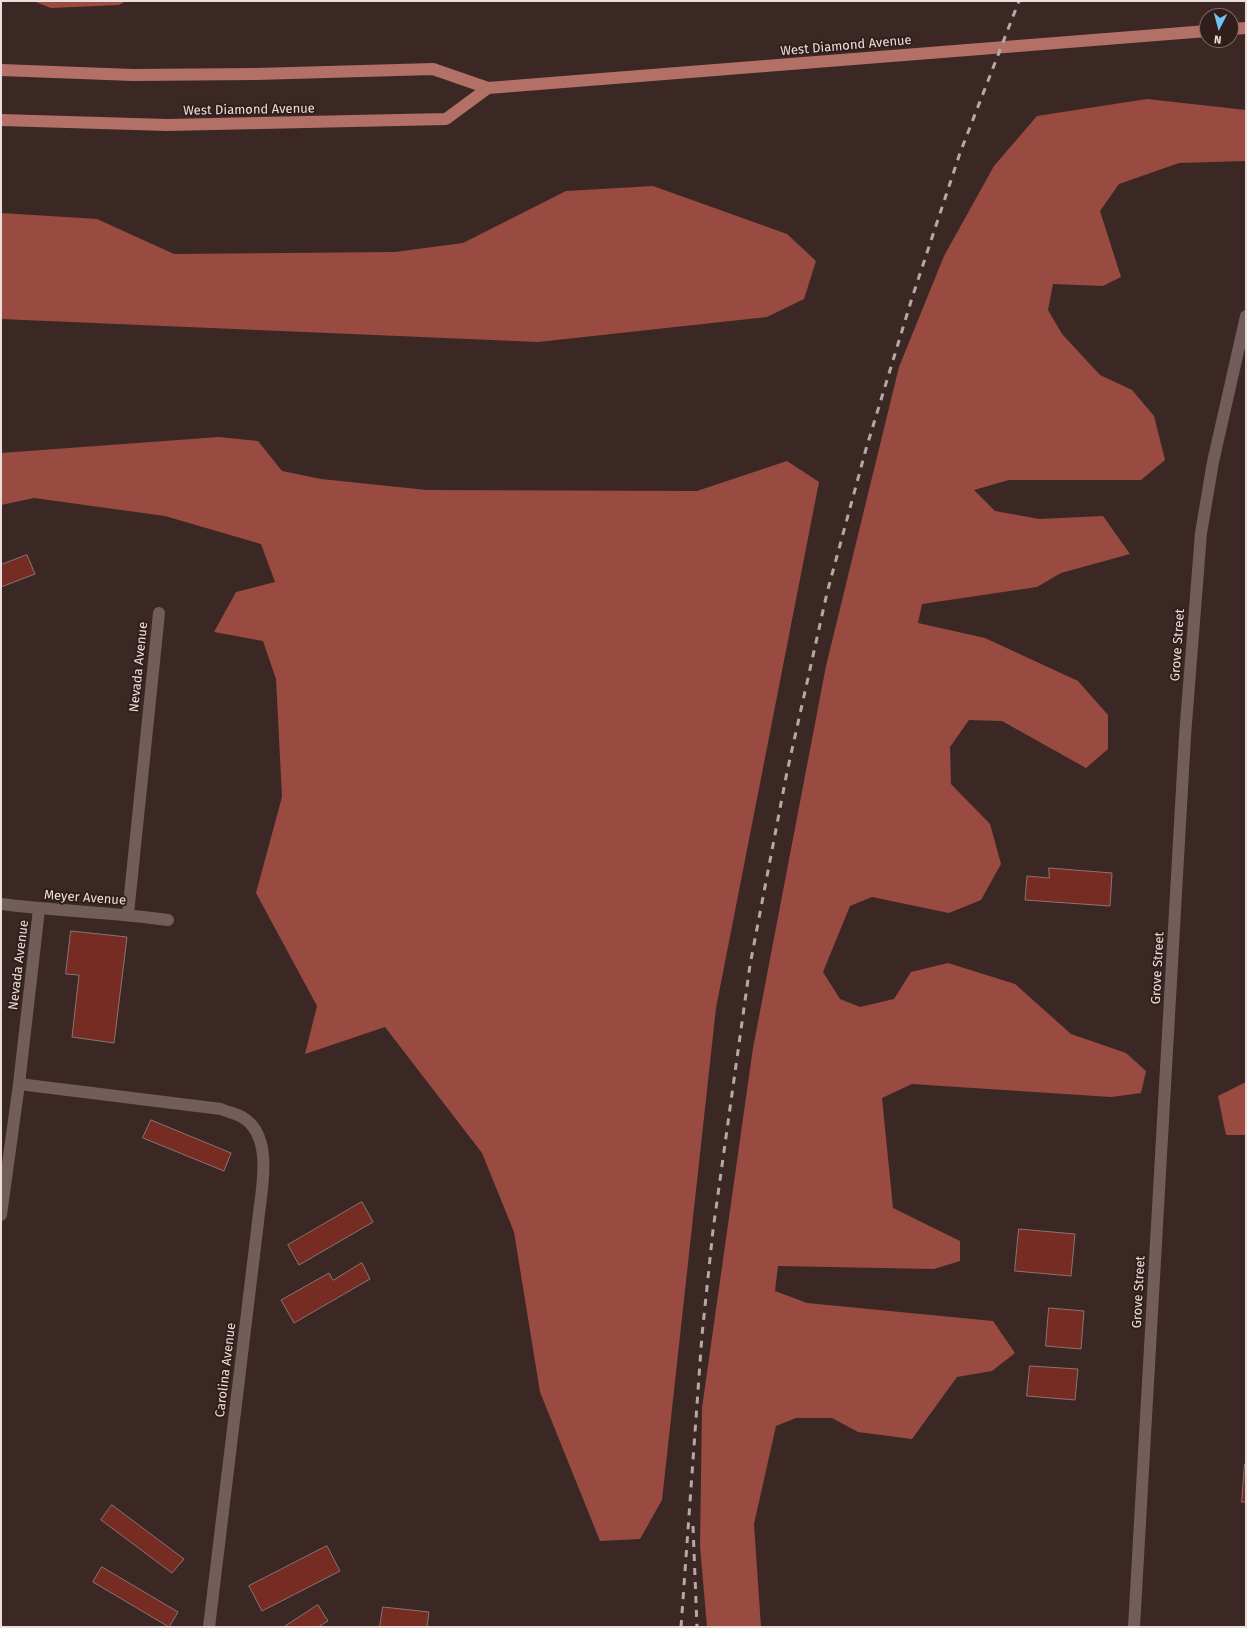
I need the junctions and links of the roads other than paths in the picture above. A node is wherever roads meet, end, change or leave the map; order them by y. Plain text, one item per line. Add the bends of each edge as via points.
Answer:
1 (1199, 32) edge
2 (1, 70) edge
3 (488, 88) junction
4 (1, 120) edge
5 (1246, 316) edge
6 (159, 613) dead end
7 (1, 904) edge
8 (39, 909) junction
9 (128, 914) junction
10 (168, 920) dead end
11 (19, 1084) junction
12 (1, 1215) edge
13 (209, 1627) edge
14 (1134, 1627) edge

1 - 3 main road, West Diamond Avenue
2 - 3 main road, West Diamond Avenue via 141,75 433,69
3 - 4 main road, West Diamond Avenue via 446,119 167,125
5 - 14 street, Grove Street via 1213,462 1201,533 1185,736
6 - 9 street, Nevada Avenue
7 - 8 street, Meyer Avenue
8 - 9 street, Meyer Avenue
8 - 11 street, Nevada Avenue
9 - 10 street, Meyer Avenue
11 - 12 street, Nevada Avenue
11 - 13 street, Carolina Avenue via 221,1109 242,1117 256,1132 261,1143 264,1155 258,1222

